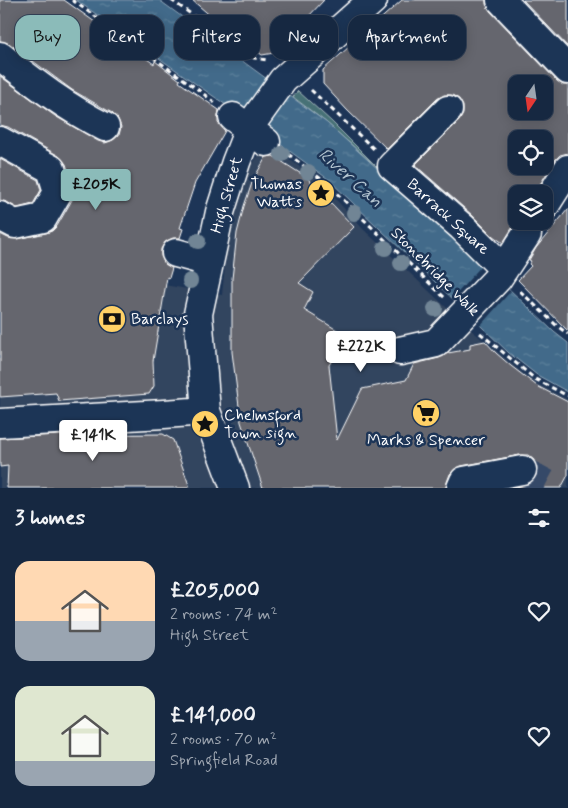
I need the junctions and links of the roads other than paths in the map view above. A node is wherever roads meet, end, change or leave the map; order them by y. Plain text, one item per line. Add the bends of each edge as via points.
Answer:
1 (373, 0) edge
2 (501, 0) edge
3 (0, 56) edge
4 (568, 70) edge
5 (448, 110) dead end
6 (105, 127) dead end
7 (0, 141) edge
8 (568, 169) edge
9 (553, 193) edge
10 (0, 216) edge
11 (526, 234) dead end
12 (176, 253) dead end
13 (210, 262) junction
14 (501, 273) junction
15 (400, 351) dead end
16 (206, 411) junction
17 (0, 423) edge
18 (522, 470) tunnel mouth
19 (235, 488) edge
20 (461, 488) edge

1 - 13 street, High Street via 286,75 249,128 220,212
2 - 4 street
3 - 6 street via 29,79
5 - 14 street, Barrack Square via 392,166 462,227
7 - 10 street via 51,169 58,192 43,218 15,224
8 - 9 street
11 - 14 street, Barrack Square
12 - 13 street
13 - 16 street, High Street via 198,314
14 - 15 street, Barrack Square via 436,343
16 - 17 street
16 - 19 street, High Street
18 - 20 street via 464,481

